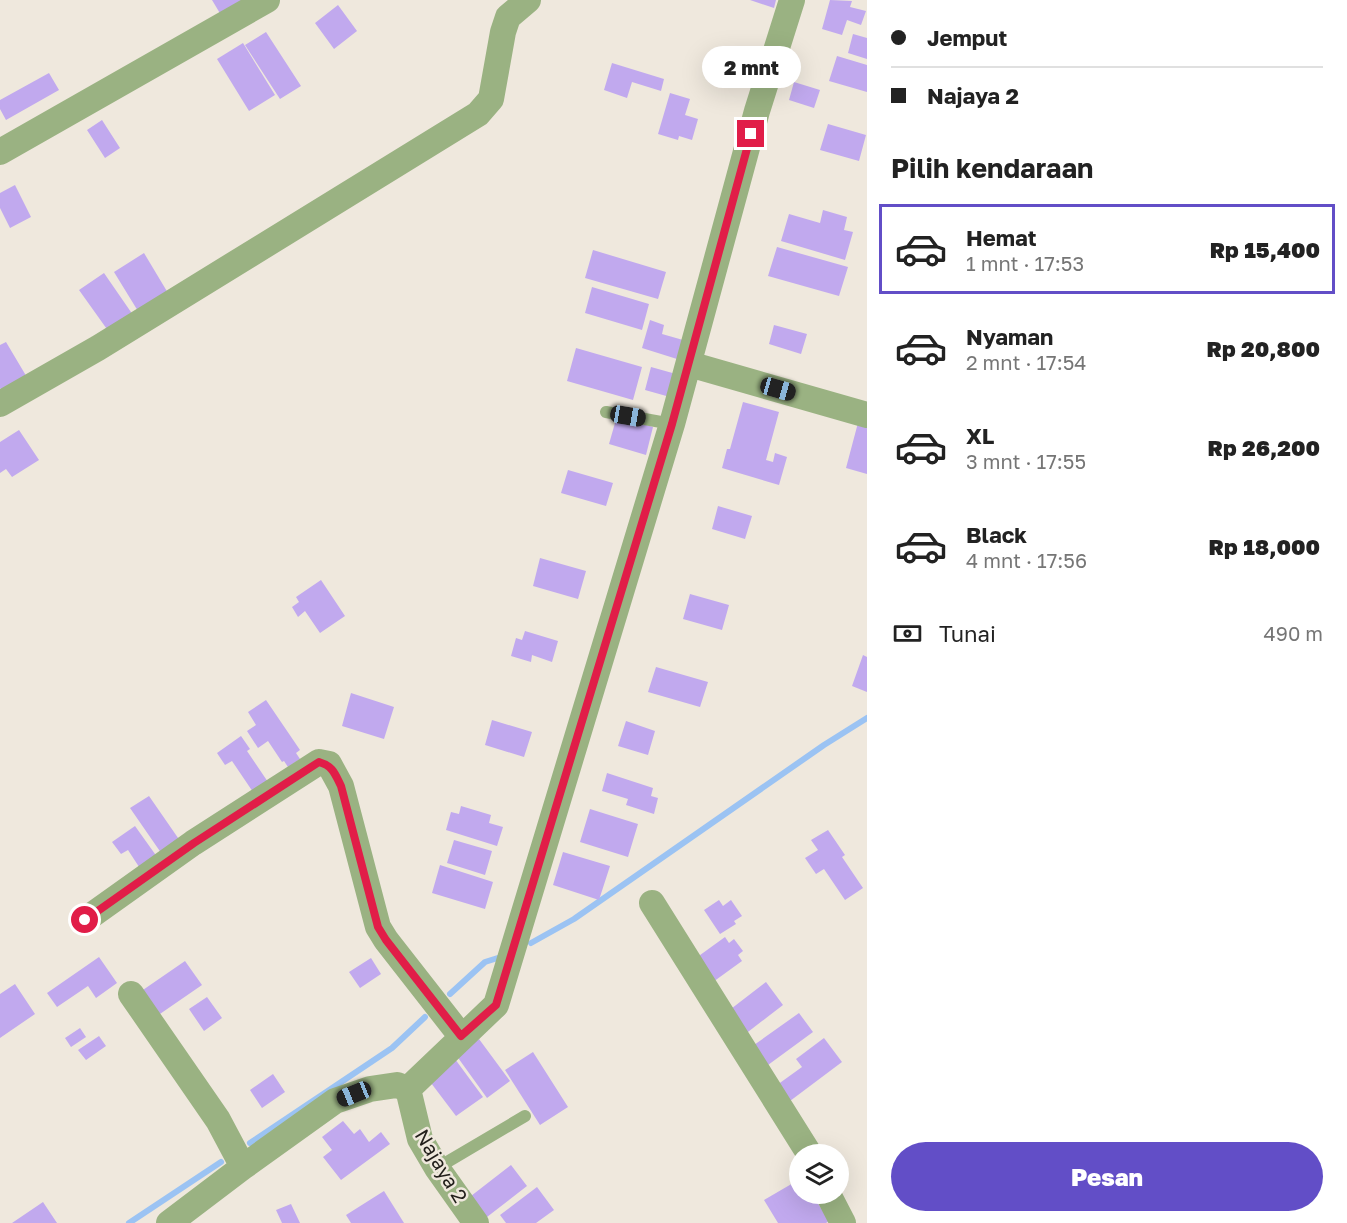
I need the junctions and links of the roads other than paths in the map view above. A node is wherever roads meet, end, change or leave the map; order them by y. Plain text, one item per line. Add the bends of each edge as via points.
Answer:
1 (267, 0) edge
2 (528, 0) edge
3 (792, 0) edge
4 (0, 152) edge
5 (689, 364) junction
6 (0, 404) edge
7 (606, 412) dead end
8 (867, 415) edge
9 (672, 424) junction
10 (652, 903) dead end
11 (85, 920) dead end
12 (131, 994) dead end
13 (461, 1036) junction
14 (408, 1089) junction
15 (525, 1116) dead end
16 (803, 1144) edge
17 (243, 1167) junction
18 (437, 1168) junction
19 (833, 1204) edge
20 (169, 1223) edge
21 (476, 1223) edge
22 (843, 1223) edge

1 - 4 street
2 - 6 street via 508,17 491,99 478,114
3 - 5 street via 757,111
5 - 8 street
5 - 9 street
7 - 9 lane
9 - 13 street via 496,1005
10 - 16 street
11 - 13 street via 319,762 328,764 341,786 378,927
12 - 17 street via 218,1120
13 - 14 street
14 - 17 street via 397,1085 370,1089 335,1101
14 - 18 street, Najaya 2 via 420,1139
15 - 18 lane
17 - 20 street
18 - 21 street, Najaya 2
19 - 22 street

